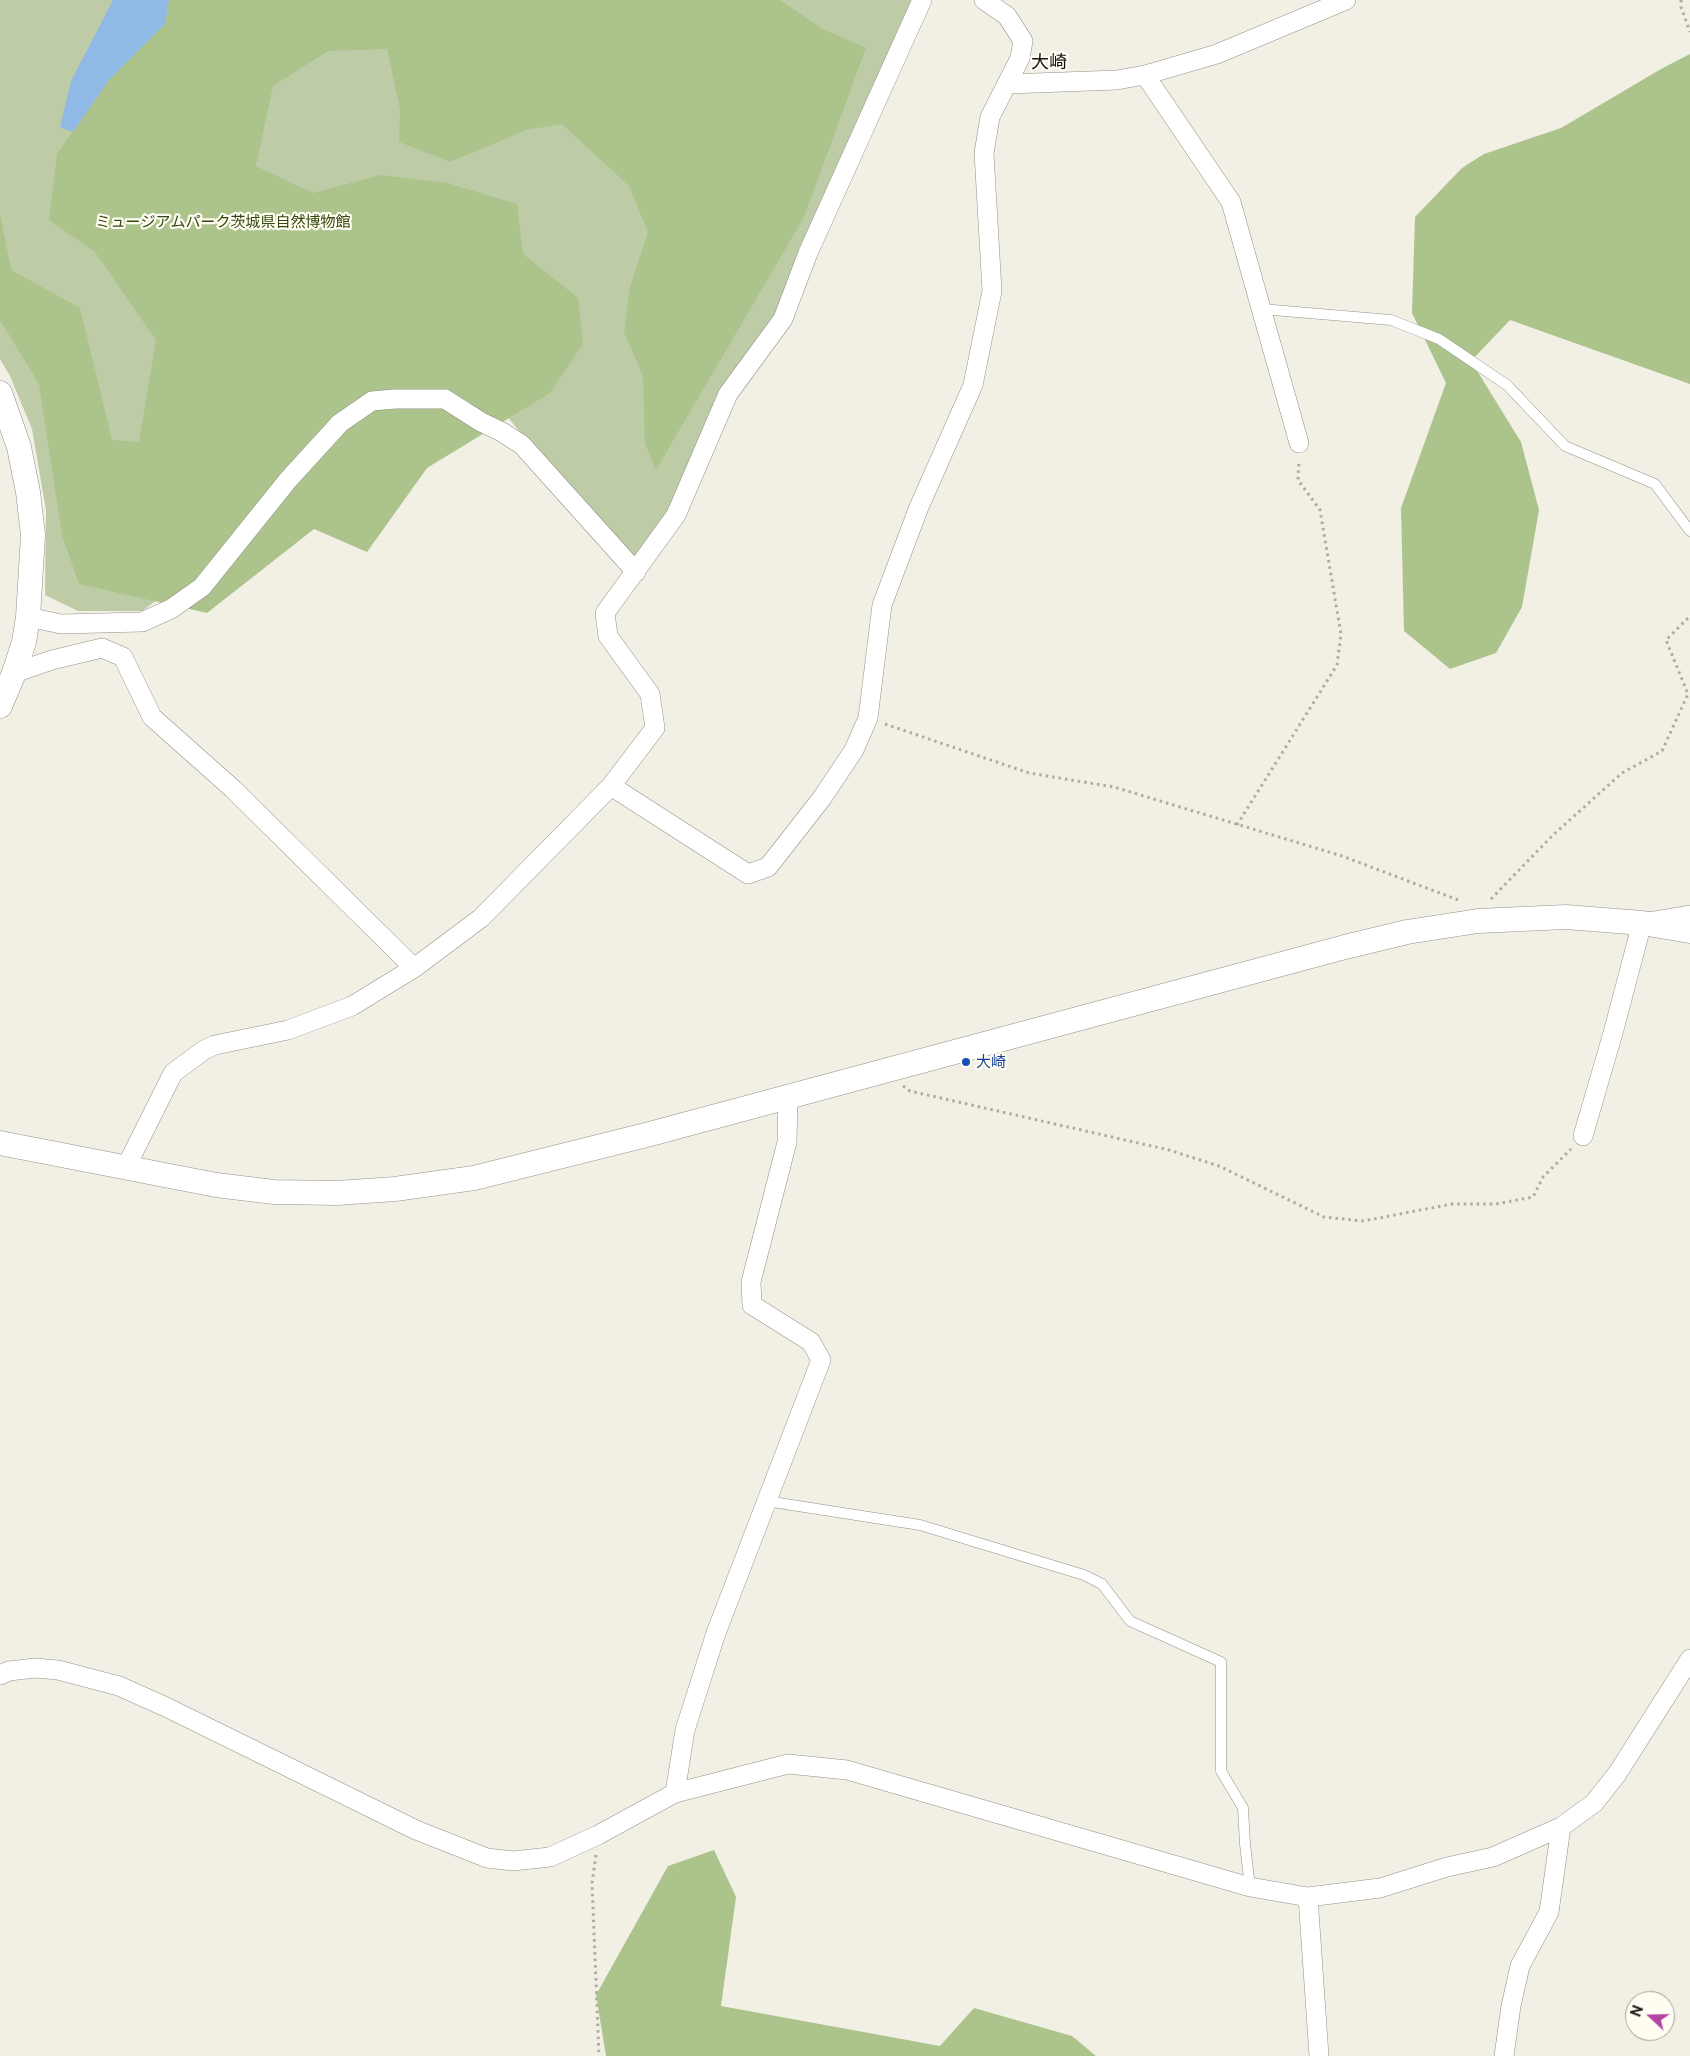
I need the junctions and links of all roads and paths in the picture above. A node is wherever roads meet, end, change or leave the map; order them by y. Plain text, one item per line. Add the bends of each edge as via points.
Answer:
1 (922, 0) edge
2 (984, 0) edge
3 (1346, 0) edge
4 (1681, 0) edge
5 (1690, 32) edge
6 (1145, 75) junction
7 (1008, 84) junction
8 (1261, 309) junction
9 (0, 393) edge
10 (1300, 443) joint
11 (1690, 531) edge
12 (636, 572) junction
13 (1690, 616) edge
14 (28, 617) junction
15 (14, 673) junction
16 (0, 706) edge
17 (868, 718) junction
18 (611, 786) junction
19 (1237, 825) junction
20 (1478, 914) junction
21 (1690, 915) edge
22 (1642, 923) junction
23 (1690, 931) edge
24 (414, 968) junction
25 (884, 1071) junction
26 (788, 1096) junction
27 (1583, 1136) joint
28 (0, 1143) edge
29 (125, 1168) junction
30 (766, 1501) junction
31 (1690, 1660) edge
32 (0, 1675) edge
33 (675, 1793) junction
34 (1562, 1826) junction
35 (598, 1835) junction
36 (1250, 1887) junction
37 (1308, 1897) junction
38 (600, 2056) edge
39 (1319, 2056) edge
40 (1504, 2056) edge

1 - 12 street via 808,253 783,319 728,394 676,515
2 - 7 street via 1007,16 1023,41 1020,58
3 - 6 street via 1216,54
4 - 5 path
6 - 7 street via 1117,80
6 - 8 street via 1230,202
7 - 17 street via 990,117 984,154 992,291 973,385 919,508 882,605
8 - 10 street
8 - 11 lane via 1391,320 1439,339 1507,385 1565,446 1655,484
9 - 14 street via 19,447 28,492 33,535
10 - 19 path via 1298,480 1320,510 1340,625 1337,664
12 - 14 street via 522,445 445,399 395,399 372,401 340,424 288,480 202,587 171,609 142,622 61,624
12 - 18 street via 605,614 608,636 650,694 656,728
13 - 20 path via 1666,640 1688,694 1662,752 1622,773 1553,835
14 - 15 street
15 - 16 street
15 - 24 street via 102,648 123,656 152,717 234,789
17 - 18 street via 854,750 822,798 768,867 748,874
17 - 19 path via 1030,773 1114,787
18 - 24 street via 481,918
19 - 20 path via 1342,856
20 - 22 street
20 - 25 street
21 - 22 street
22 - 23 street
22 - 27 street
24 - 29 street via 352,1006 288,1030 204,1050 173,1074
25 - 26 street
25 - 27 path via 910,1091 1169,1150 1219,1166 1324,1218 1362,1221 1452,1204 1496,1204 1533,1196 1543,1177
26 - 29 street via 474,1178 395,1189 336,1193 274,1192
26 - 30 street via 787,1142 751,1282 752,1305 811,1342 821,1360
28 - 29 street
30 - 33 street via 716,1633 685,1730
30 - 36 lane via 920,1525 1084,1575 1102,1584 1130,1621 1221,1662 1221,1771 1243,1808
31 - 34 street via 1617,1774 1594,1803
32 - 35 street via 36,1668 58,1670 119,1686 416,1830 487,1858 513,1861 550,1858
33 - 35 street
33 - 36 street via 788,1764 847,1770
34 - 37 street via 1493,1856 1380,1888
34 - 40 street via 1549,1912 1520,1966
35 - 38 path via 592,1883
36 - 37 street
37 - 39 street

